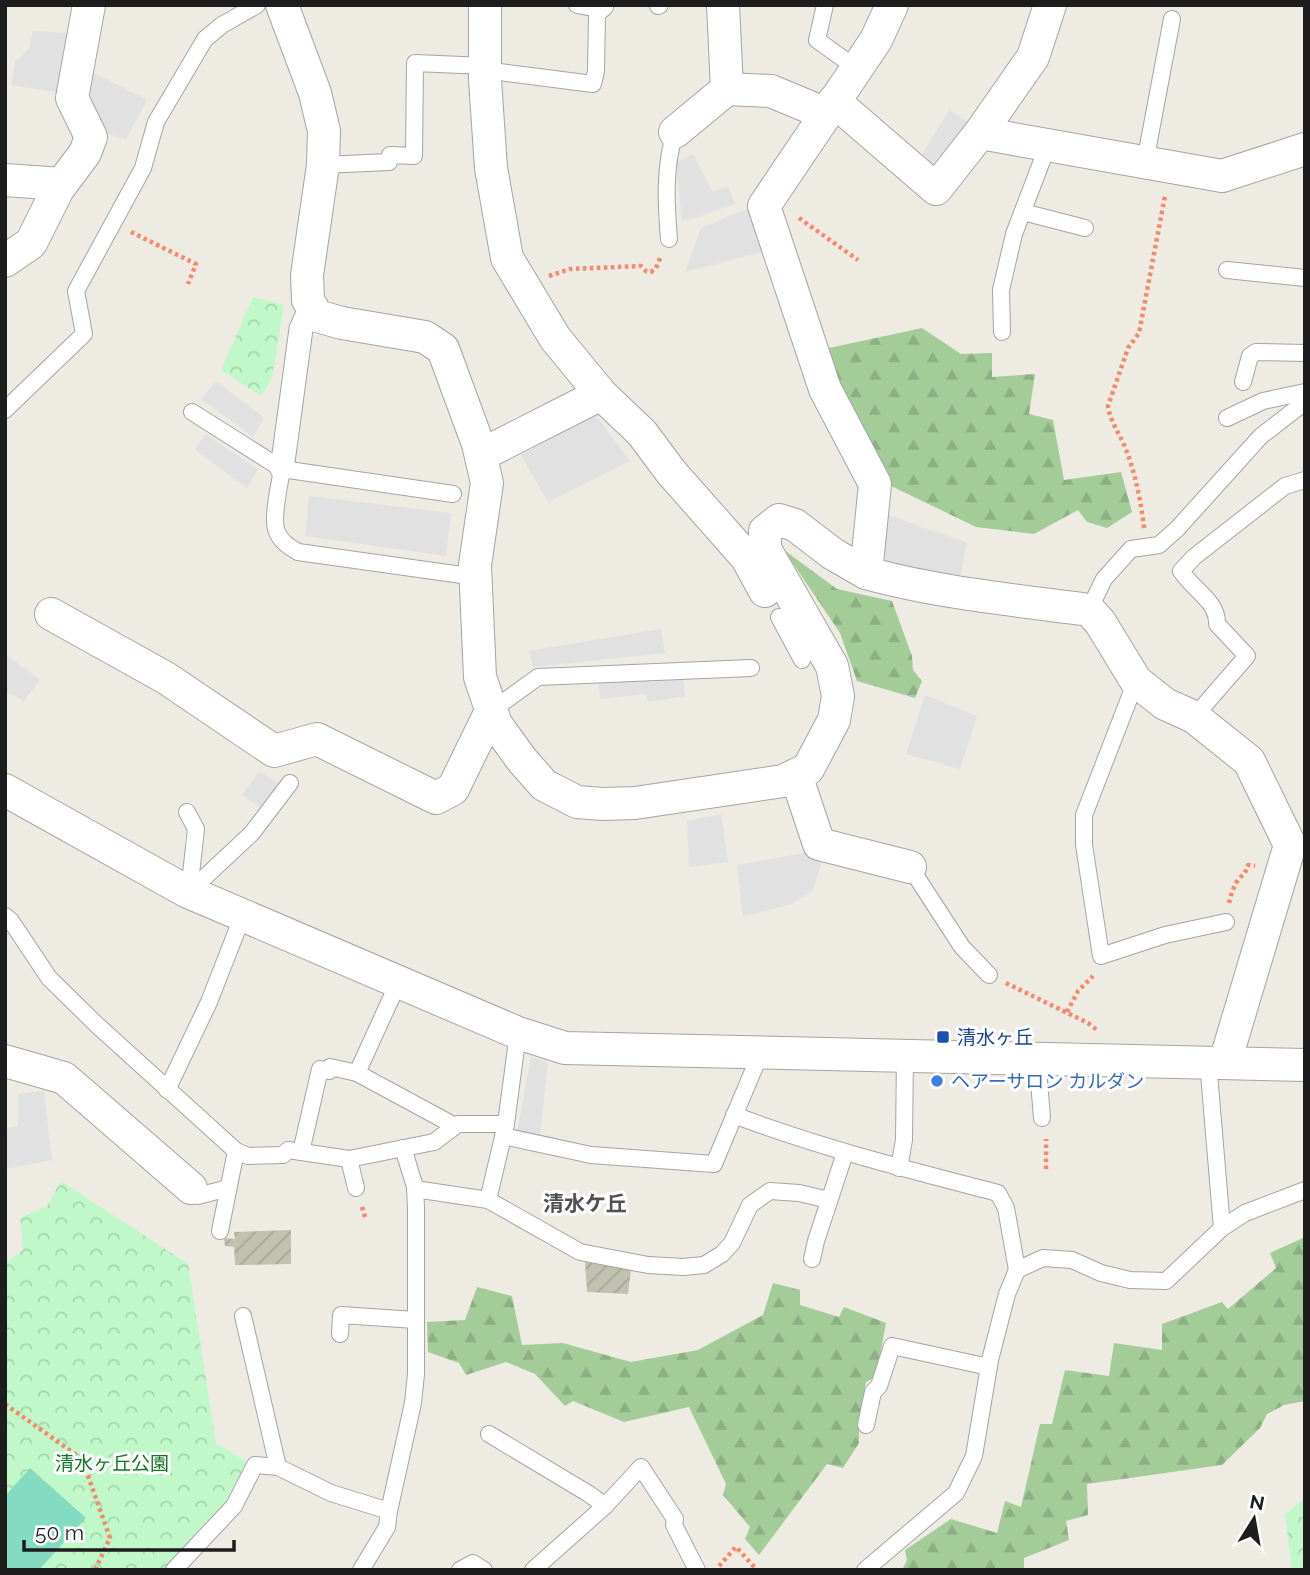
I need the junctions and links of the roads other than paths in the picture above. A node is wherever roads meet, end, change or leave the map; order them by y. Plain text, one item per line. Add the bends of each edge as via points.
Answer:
1 (89, 5) edge
2 (257, 5) edge
3 (282, 5) edge
4 (485, 5) edge
5 (723, 5) edge
6 (825, 5) edge
7 (892, 5) edge
8 (1050, 5) edge
9 (606, 7) edge
10 (1172, 19) dead end
11 (485, 68) junction
12 (856, 68) junction
13 (727, 89) junction
14 (830, 107) junction
15 (675, 132) joint
16 (980, 133) junction
17 (1048, 145) junction
18 (1305, 149) edge
19 (1158, 165) junction
20 (323, 166) junction
21 (5, 180) edge
22 (62, 184) junction
23 (1023, 212) junction
24 (1085, 228) dead end
25 (669, 239) road end
26 (5, 261) edge
27 (1227, 270) dead end
28 (1305, 278) edge
29 (311, 306) junction
30 (1002, 332) dead end
31 (1305, 354) edge
32 (1243, 382) dead end
33 (1305, 392) edge
34 (601, 394) junction
35 (1305, 402) edge
36 (5, 410) edge
37 (192, 412) dead end
38 (1227, 418) dead end
39 (481, 455) junction
40 (282, 469) junction
41 (1305, 480) edge
42 (453, 494) dead end
43 (866, 573) junction
44 (476, 578) junction
45 (1088, 610) junction
46 (51, 614) dead end
47 (779, 617) joint
48 (802, 660) dead end
49 (751, 668) dead end
50 (1136, 681) junction
51 (491, 711) junction
52 (1194, 717) junction
53 (796, 775) junction
54 (290, 783) dead end
55 (5, 790) edge
56 (187, 813) dead end
57 (910, 867) joint
58 (189, 892) junction
59 (243, 915) junction
60 (5, 916) edge
61 (1226, 922) dead end
62 (989, 975) road end
63 (399, 981) junction
64 (518, 1032) junction
65 (761, 1052) junction
66 (905, 1054) junction
67 (1037, 1057) junction
68 (5, 1061) edge
69 (1216, 1062) junction
70 (1305, 1065) edge
71 (356, 1073) junction
72 (167, 1090) junction
73 (734, 1115) junction
74 (1042, 1118) road end
75 (455, 1126) junction
76 (504, 1130) junction
77 (403, 1148) junction
78 (236, 1151) junction
79 (302, 1152) junction
80 (845, 1153) junction
81 (349, 1159) junction
82 (900, 1168) junction
83 (191, 1188) joint
84 (228, 1188) junction
85 (356, 1188) dead end
86 (415, 1189) junction
87 (1305, 1190) edge
88 (488, 1199) junction
89 (829, 1200) junction
90 (1222, 1228) junction
91 (220, 1231) dead end
92 (812, 1259) dead end
93 (1017, 1270) junction
94 (243, 1315) dead end
95 (415, 1320) junction
96 (340, 1334) dead end
97 (989, 1367) junction
98 (866, 1425) dead end
99 (489, 1434) dead end
100 (278, 1467) junction
101 (605, 1506) junction
102 (389, 1511) junction
103 (174, 1570) edge
104 (361, 1570) edge
105 (460, 1570) edge
106 (484, 1570) edge
107 (533, 1570) edge
108 (697, 1570) edge
109 (865, 1570) edge

1 - 22 street via 72,98 91,137
2 - 36 lane via 222,25 194,55 156,122 143,168 76,291 84,334
3 - 20 street via 315,93 324,131
4 - 11 street
5 - 13 street
6 - 12 lane via 817,40
7 - 12 street
8 - 16 street via 1033,57
9 - 11 lane via 597,14 593,84
10 - 19 lane
11 - 20 lane via 415,63 414,156 390,155 389,162
11 - 34 street via 491,167 507,258 555,338
12 - 14 street
13 - 14 street via 771,91
13 - 15 street
14 - 16 street via 936,189
14 - 43 street via 764,206 825,389 875,484
15 - 25 lane via 665,191
16 - 17 street
17 - 19 street
17 - 23 lane
18 - 19 street via 1222,176
20 - 29 street via 307,275
21 - 22 street
22 - 26 street via 31,243
23 - 24 lane
23 - 30 lane via 1001,290
27 - 28 lane
29 - 39 street via 317,316 425,337 443,349
29 - 40 street via 301,329
31 - 32 lane via 1255,352
33 - 38 lane via 1264,401
34 - 39 street
34 - 47 street via 642,433 747,558
35 - 45 lane via 1261,436 1159,545 1131,549 1104,579
37 - 40 lane
39 - 44 street via 487,483
40 - 42 lane
40 - 44 lane via 275,523 278,534 298,552
41 - 52 lane via 1285,486 1181,571 1214,607 1217,624 1247,656
43 - 45 street
43 - 53 street via 795,525 779,520 765,531 765,549 832,666 829,691 834,720 808,769
44 - 51 street via 480,677
45 - 50 street
46 - 51 street via 166,678 274,751 310,751 436,799 453,789
47 - 48 lane
49 - 51 lane via 537,677
50 - 52 street via 1165,704
50 - 61 lane via 1084,815 1084,845 1101,956 1165,934
51 - 53 street via 522,761 544,785 577,802 635,803 783,781
52 - 69 street via 1249,761 1290,845
53 - 57 street via 819,844
54 - 58 lane via 252,833
55 - 58 street
56 - 58 lane via 196,829
57 - 62 lane via 962,947
58 - 59 street
59 - 63 street
59 - 72 lane
60 - 72 lane via 49,978
63 - 64 street
63 - 71 lane
64 - 65 street via 565,1048
64 - 76 lane
65 - 66 street
65 - 73 lane
66 - 67 street
66 - 82 lane
67 - 69 street
67 - 74 lane
68 - 83 street via 64,1078
69 - 70 street
69 - 90 lane
71 - 75 lane
71 - 79 lane via 320,1069
72 - 78 lane
73 - 76 lane via 714,1164 591,1155
73 - 80 lane
75 - 76 lane
75 - 77 lane via 434,1142
76 - 88 lane
77 - 81 lane
77 - 86 lane
78 - 79 lane via 248,1156
78 - 84 lane
79 - 81 lane
80 - 82 lane
80 - 89 lane
81 - 85 lane
82 - 93 lane via 998,1192 1006,1208
83 - 84 lane via 198,1196
84 - 91 lane
86 - 88 lane
86 - 95 lane
87 - 90 lane via 1245,1213
88 - 89 lane via 580,1252 683,1267 704,1265 722,1254 750,1205 770,1191
89 - 92 lane
90 - 93 lane via 1166,1281 1130,1280 1072,1260 1043,1258
93 - 97 lane
94 - 100 lane
95 - 96 lane via 341,1315
95 - 102 lane via 413,1403
97 - 98 lane via 892,1346 880,1387 873,1392
97 - 109 lane via 974,1456 956,1493
99 - 101 lane
100 - 102 lane via 331,1493
100 - 103 lane via 255,1465 234,1506
101 - 107 lane
101 - 108 lane via 641,1467 675,1519
102 - 104 lane via 387,1527
105 - 106 lane via 473,1563

